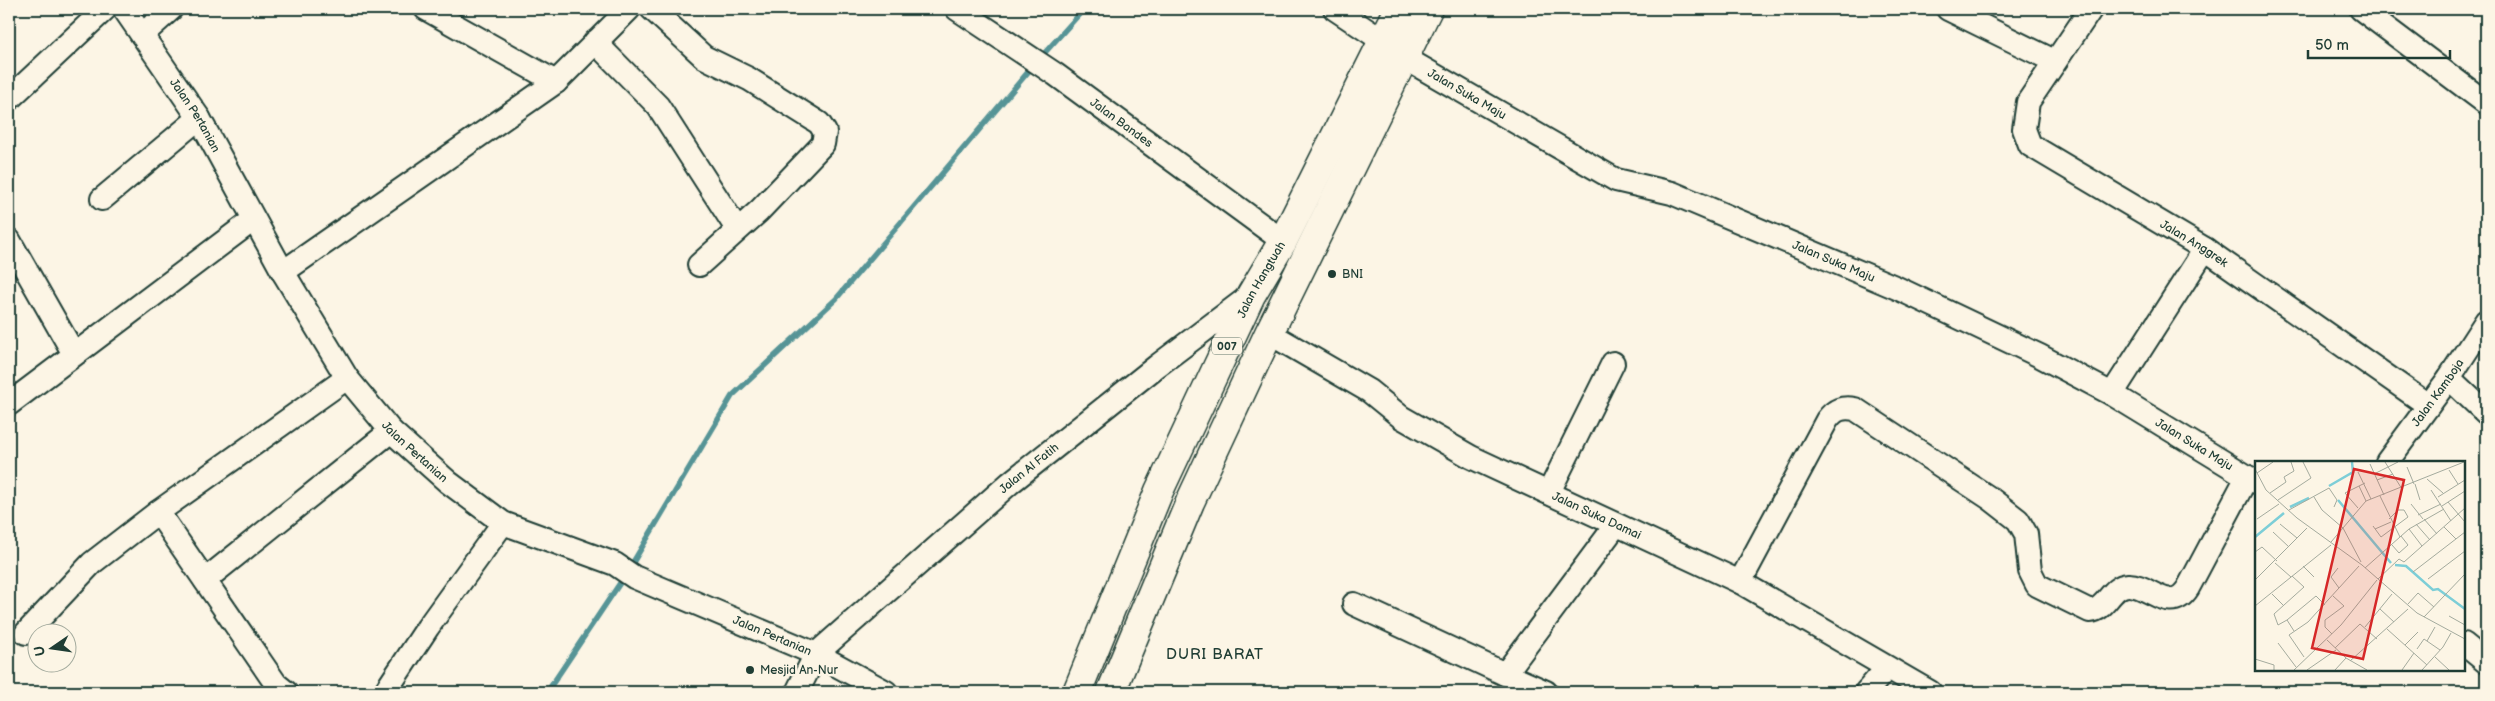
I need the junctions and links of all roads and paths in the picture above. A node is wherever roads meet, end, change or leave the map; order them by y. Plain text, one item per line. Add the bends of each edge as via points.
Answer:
1 (105, 9) edge
2 (124, 9) edge
3 (171, 9) edge
4 (426, 9) edge
5 (629, 9) edge
6 (652, 9) edge
7 (956, 9) edge
8 (1335, 9) edge
9 (1399, 9) edge
10 (1428, 9) edge
11 (1948, 9) edge
12 (2091, 9) edge
13 (2361, 9) edge
14 (142, 34) junction
15 (596, 42) junction
16 (1393, 49) junction
17 (2054, 61) junction
18 (556, 82) junction
19 (9, 99) edge
20 (2486, 103) edge
21 (199, 118) junction
22 (1340, 128) junction
23 (1365, 141) junction
24 (102, 199) dead end
25 (254, 220) junction
26 (737, 229) junction
27 (9, 240) edge
28 (1283, 241) junction
29 (2205, 249) junction
30 (699, 265) dead end
31 (283, 272) junction
32 (1251, 295) junction
33 (2486, 321) edge
34 (1269, 334) junction
35 (74, 354) junction
36 (1613, 363) dead end
37 (347, 378) junction
38 (2449, 378) junction
39 (2112, 394) junction
40 (9, 404) edge
41 (2428, 404) junction
42 (2486, 413) edge
43 (391, 431) junction
44 (2387, 461) edge
45 (2252, 480) edge
46 (1549, 492) junction
47 (158, 512) junction
48 (503, 523) junction
49 (1616, 525) junction
50 (205, 580) junction
51 (1740, 582) junction
52 (1354, 604) dead end
53 (26, 633) dead end
54 (2465, 645) edge
55 (816, 654) junction
56 (2486, 662) edge
57 (1887, 668) junction
58 (1505, 674) junction
59 (286, 692) edge
60 (385, 692) edge
61 (796, 692) edge
62 (886, 692) edge
63 (1077, 692) edge
64 (1111, 692) edge
65 (1546, 692) edge
66 (1866, 692) edge
67 (1930, 692) edge

1 - 19 street
2 - 14 street, Jalan Pertanian
3 - 14 street
4 - 18 street
5 - 15 street
6 - 26 street via 704,58 769,90 823,127 823,144 759,211
7 - 28 street, Jalan Bandes via 1055,74
8 - 16 street, Jalan Suka Maju
9 - 16 highway, Jalan Hangtuah / 007
10 - 16 highway, Jalan Hangtuah / 007
11 - 17 street
12 - 17 street, Jalan Anggrek
13 - 20 street
14 - 21 street, Jalan Pertanian
15 - 18 street
15 - 26 street via 658,106
16 - 22 highway, Jalan Hangtuah / 007
16 - 23 highway, Jalan Hangtuah / 007
16 - 39 street, Jalan Suka Maju via 1616,180 1672,194 1897,288
17 - 29 street, Jalan Anggrek via 2028,102 2024,129 2030,145
18 - 31 street
21 - 24 street
21 - 25 street, Jalan Pertanian
22 - 23 highway
22 - 28 highway, Jalan Hangtuah / 007
23 - 34 highway, Jalan Hangtuah / 007
25 - 31 street, Jalan Pertanian
25 - 35 street
26 - 30 street
27 - 35 street
28 - 32 highway, Jalan Hangtuah / 007
29 - 39 street
29 - 41 street, Jalan Anggrek
31 - 37 street, Jalan Pertanian
32 - 55 street, Jalan Al Fatih via 1010,483
32 - 63 highway, Jalan Hangtuah / 007 via 1159,491
33 - 38 street, Jalan Kamboja
34 - 46 street, Jalan Suka Damai via 1369,391 1401,417 1471,458
34 - 64 highway, Jalan Hangtuah / 007 via 1190,502
35 - 40 street
36 - 46 street
37 - 43 street, Jalan Pertanian
37 - 47 street
38 - 41 street, Jalan Kamboja
38 - 42 street
39 - 45 street, Jalan Suka Maju
41 - 44 street, Jalan Kamboja
43 - 48 street, Jalan Pertanian via 448,482
43 - 50 street
45 - 51 street via 2181,596 2168,599 2133,586 2124,586 2102,606 2090,611 2037,585 2030,570 2026,534 2018,520 1855,408 1840,409 1833,412 1828,420
46 - 49 street, Jalan Suka Damai
47 - 50 street
47 - 53 street via 92,564
48 - 55 street, Jalan Pertanian via 623,569
48 - 60 street
49 - 51 street, Jalan Suka Damai
49 - 58 street
50 - 59 street via 276,684
51 - 57 street, Jalan Suka Damai
52 - 58 street
54 - 56 street
55 - 61 street
55 - 62 street, Jalan Pertanian
57 - 66 street
57 - 67 street, Jalan Suka Damai
58 - 65 street

